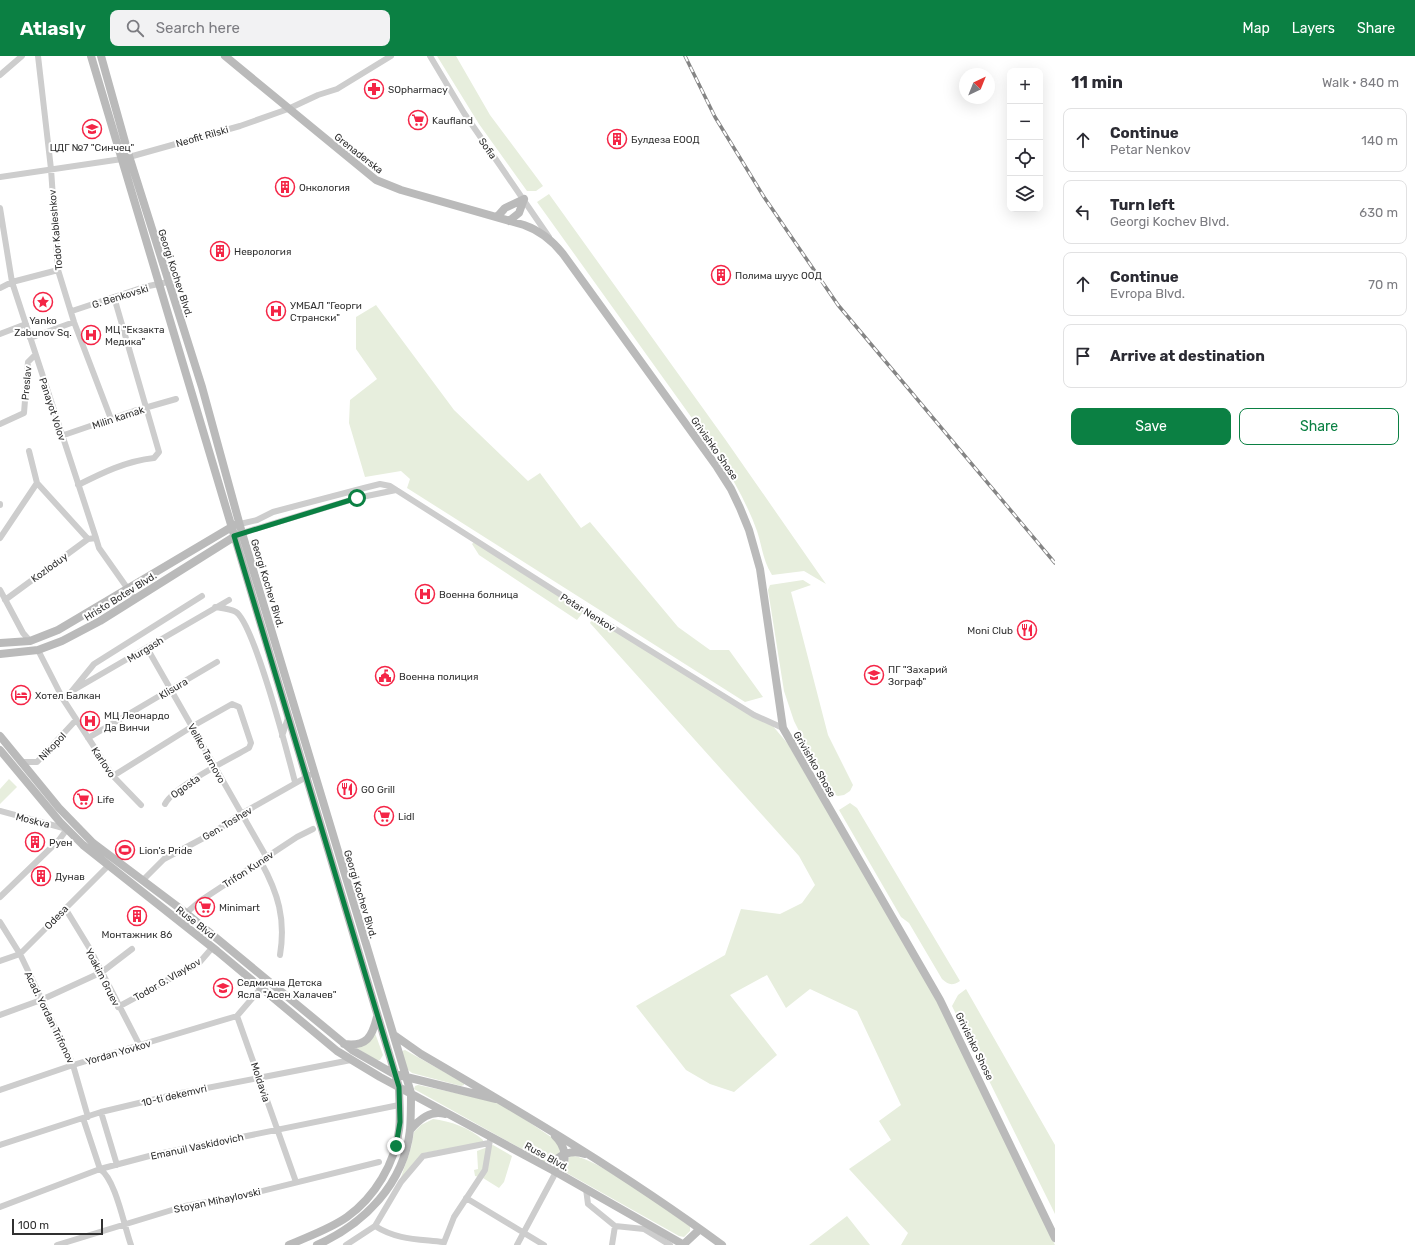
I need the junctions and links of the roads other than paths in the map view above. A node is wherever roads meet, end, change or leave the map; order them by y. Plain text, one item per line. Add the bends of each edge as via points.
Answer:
1 (22, 56) edge
2 (38, 56) edge
3 (91, 56) edge
4 (101, 56) edge
5 (225, 56) edge
6 (391, 56) edge
7 (430, 56) edge
8 (0, 75) edge
9 (288, 110) junction
10 (125, 157) junction
11 (51, 168) junction
12 (0, 177) edge
13 (524, 199) junction
14 (0, 208) edge
15 (497, 217) junction
16 (509, 221) junction
17 (549, 238) junction
18 (58, 270) junction
19 (12, 282) junction
20 (164, 283) junction
21 (0, 288) edge
22 (114, 297) junction
23 (72, 311) junction
24 (74, 322) junction
25 (26, 324) junction
26 (0, 334) edge
27 (30, 338) junction
28 (35, 355) junction
29 (176, 399) dead end
30 (147, 407) junction
31 (111, 419) junction
32 (1, 423) edge
33 (61, 436) junction
34 (29, 451) dead end
35 (37, 483) junction
36 (78, 485) junction
37 (396, 490) junction
38 (240, 524) junction
39 (231, 527) junction
40 (242, 533) junction
41 (234, 536) junction
42 (0, 538) edge
43 (96, 538) junction
44 (88, 539) junction
45 (128, 589) junction
46 (0, 590) edge
47 (202, 596) dead end
48 (135, 599) junction
49 (5, 600) junction
50 (229, 600) dead end
51 (215, 607) junction
52 (30, 641) junction
53 (0, 643) edge
54 (147, 648) junction
55 (38, 650) junction
56 (0, 654) edge
57 (217, 662) dead end
58 (171, 689) junction
59 (72, 691) junction
60 (63, 699) junction
61 (288, 718) junction
62 (76, 720) junction
63 (192, 726) junction
64 (783, 728) junction
65 (0, 736) edge
66 (282, 736) junction
67 (88, 738) junction
68 (0, 750) edge
69 (22, 762) junction
70 (214, 766) junction
71 (315, 773) junction
72 (113, 776) junction
73 (305, 776) junction
74 (296, 782) junction
75 (165, 804) dead end
76 (141, 805) dead end
77 (56, 810) junction
78 (1, 813) edge
79 (241, 814) junction
80 (43, 822) junction
81 (67, 829) junction
82 (313, 829) dead end
83 (267, 858) junction
84 (261, 862) junction
85 (108, 866) junction
86 (143, 880) junction
87 (0, 898) edge
88 (65, 908) junction
89 (186, 914) junction
90 (0, 922) edge
91 (212, 948) junction
92 (132, 949) dead end
93 (20, 954) junction
94 (280, 955) dead end
95 (0, 961) edge
96 (102, 972) junction
97 (260, 988) junction
98 (41, 1000) junction
99 (118, 1007) junction
100 (0, 1015) edge
101 (237, 1016) junction
102 (377, 1016) junction
103 (393, 1034) junction
104 (344, 1044) junction
105 (140, 1046) junction
106 (351, 1060) junction
107 (73, 1065) junction
108 (394, 1074) junction
109 (260, 1077) junction
110 (407, 1077) junction
111 (399, 1087) junction
112 (0, 1090) edge
113 (411, 1093) junction
114 (496, 1099) junction
115 (400, 1105) junction
116 (102, 1112) junction
117 (452, 1115) junction
118 (85, 1118) junction
119 (544, 1126) junction
120 (276, 1129) junction
121 (410, 1130) junction
122 (490, 1140) junction
123 (0, 1145) edge
124 (564, 1154) junction
125 (599, 1160) junction
126 (379, 1162) dead end
127 (117, 1166) junction
128 (100, 1169) junction
129 (556, 1172) junction
130 (296, 1182) junction
131 (586, 1189) junction
132 (466, 1198) junction
133 (0, 1207) edge
134 (124, 1223) junction
135 (375, 1226) junction
136 (615, 1226) junction
137 (700, 1229) junction
138 (524, 1233) junction
139 (1055, 1238) edge
140 (443, 1244) edge
141 (57, 1245) edge
142 (130, 1245) edge
143 (290, 1245) edge
144 (317, 1245) edge
145 (346, 1245) edge
146 (517, 1245) edge
147 (544, 1245) edge
148 (612, 1245) edge
149 (670, 1245) edge
150 (684, 1245) edge
151 (722, 1245) edge

1 - 8 street
2 - 11 street, Todor Kableshkov
3 - 10 main road, Georgi Kochev Blvd.
4 - 10 main road, Georgi Kochev Blvd.
5 - 9 main road, Grenaderska
6 - 9 street, Neofit Rilski via 337,89
7 - 13 street, Sofia via 464,113
9 - 10 street, Neofit Rilski via 240,126
9 - 15 main road, Grenaderska via 376,180 401,190
10 - 11 street, Neofit Rilski
10 - 20 main road, Georgi Kochev Blvd.
11 - 12 street, Neofit Rilski
11 - 18 street, Todor Kableshkov
13 - 15 main road via 505,208
13 - 16 main road via 519,213
13 - 17 street, Sofia
14 - 19 street, Panayot Volov
15 - 16 main road, Grenaderska
16 - 17 main road, Grenaderska via 532,228
17 - 64 main road, Grivishko Shose via 731,489 749,530 760,569
18 - 19 street
18 - 23 street, Todor Kableshkov
19 - 21 street
19 - 25 street, Panayot Volov
20 - 22 street, G. Benkovski
20 - 38 main road, Georgi Kochev Blvd. via 202,387
20 - 39 main road, Georgi Kochev Blvd.
22 - 23 street, G. Benkovski
22 - 30 street
23 - 24 street, Todor Kableshkov
24 - 27 street
24 - 31 street, Todor Kableshkov
25 - 26 street
25 - 27 street, Panayot Volov
27 - 28 street, Panayot Volov
28 - 32 street, Preslav via 28,362 26,369 24,413
28 - 33 street, Panayot Volov
29 - 30 street, Milin kamak
30 - 31 street, Milin kamak
30 - 36 street via 159,452 154,458 141,459 106,471
31 - 33 street, Milin kamak
33 - 36 street, Panayot Volov
34 - 35 street
35 - 42 street
35 - 44 street
36 - 43 street, Panayot Volov
37 - 38 street, Petar Nenkov via 380,484 273,512 257,520
37 - 40 street via 357,498
37 - 64 street, Petar Nenkov via 754,715
38 - 39 main road, Hristo Botev Blvd.
38 - 40 main road, Georgi Kochev Blvd.
39 - 41 main road, Georgi Kochev Blvd.
39 - 45 main road, Hristo Botev Blvd.
40 - 41 main road, Hristo Botev Blvd.
40 - 71 main road, Georgi Kochev Blvd.
41 - 48 main road, Hristo Botev Blvd.
41 - 61 main road, Georgi Kochev Blvd.
43 - 44 street, Kozloduy
43 - 45 street, Panayot Volov via 99,548
44 - 49 street, Kozloduy
45 - 48 street, Panayot Volov
45 - 52 main road, Hristo Botev Blvd. via 58,630
46 - 49 street
47 - 59 street via 94,664
48 - 55 main road, Hristo Botev Blvd. via 62,641
49 - 52 street
50 - 51 street, Murgash
51 - 54 street, Murgash
51 - 66 street via 236,612 244,621
52 - 53 main road, Hristo Botev Blvd.
54 - 58 street, Veliko Tarnovo
54 - 59 street, Murgash
55 - 56 main road, Hristo Botev Blvd.
55 - 60 street, Karlovo
57 - 58 street, Klisura
58 - 63 street, Veliko Tarnovo
58 - 67 street, Klisura
59 - 60 street, Murgash
60 - 62 street, Karlovo
61 - 66 street
61 - 73 main road, Georgi Kochev Blvd.
62 - 67 street, Karlovo
62 - 69 street, Nikopol via 37,762
63 - 70 street, Veliko Tarnovo
63 - 70 street, Ogosta via 232,704 239,707 251,743 249,748
63 - 72 street
64 - 139 main road, Grivishko Shose via 940,1000
65 - 69 main road, Ruse Blvd
66 - 74 street
67 - 72 street, Karlovo
68 - 77 main road, Ruse Blvd
69 - 77 main road, Ruse Blvd
70 - 75 street, Ogosta via 172,795
70 - 79 street, Veliko Tarnovo
71 - 73 street, Gen. Toshev
71 - 103 main road, Georgi Kochev Blvd.
72 - 76 street, Karlovo
73 - 74 street, Gen. Toshev
73 - 102 main road, Georgi Kochev Blvd.
74 - 79 street, Gen. Toshev
77 - 80 street
77 - 81 main road, Ruse Blvd
77 - 86 main road, Ruse Blvd via 93,843
78 - 80 street, Moskva
79 - 83 street, Veliko Tarnovo
79 - 86 street, Gen. Toshev via 211,834 164,859
80 - 81 street, Moskva
81 - 85 main road, Ruse Blvd
81 - 87 street
82 - 83 street, Trifon Kunev
83 - 84 street, Trifon Kunev
84 - 89 street, Trifon Kunev
84 - 94 street via 276,892 281,910 283,927
85 - 88 street, Odesa
85 - 91 main road, Ruse Blvd
86 - 89 main road, Ruse Blvd
88 - 93 street, Odesa
88 - 96 street, Yoakim Gruev
89 - 104 main road, Ruse Blvd
90 - 93 street, Acad. Yordan Trifonov
91 - 97 main road, Ruse Blvd
91 - 99 street, Todor G. Vlaykov via 199,963
92 - 96 street
93 - 95 street, Odesa
93 - 98 street, Acad. Yordan Trifonov
96 - 98 street
96 - 99 street, Yoakim Gruev
97 - 101 street
97 - 106 main road, Ruse Blvd
98 - 100 street
98 - 107 street, Acad. Yordan Trifonov
99 - 105 street, Yoakim Gruev
101 - 105 street, Yordan Yovkov
101 - 109 street, Moldavia
102 - 104 main road via 373,1031 367,1039 356,1045
102 - 108 main road, Georgi Kochev Blvd.
103 - 110 main road, Georgi Kochev Blvd.
103 - 114 main road
104 - 108 main road, Ruse Blvd via 360,1056
105 - 107 street, Yordan Yovkov
106 - 109 street, 10-ti dekemvri
106 - 111 main road, Ruse Blvd
107 - 112 street, Yordan Yovkov
107 - 118 street, Acad. Yordan Trifonov
108 - 110 main road
108 - 111 main road, Georgi Kochev Blvd.
109 - 116 street, 10-ti dekemvri
109 - 120 street, Moldavia
110 - 113 main road, Georgi Kochev Blvd.
110 - 114 main road
111 - 113 main road, Ruse Blvd.
111 - 115 main road, Georgi Kochev Blvd.
113 - 117 main road, Ruse Blvd.
113 - 121 main road, Georgi Kochev Blvd.
114 - 119 main road
115 - 120 street, Emanuil Vaskidovich
115 - 143 main road, Georgi Kochev Blvd. via 399,1131 394,1152 384,1175 368,1198 338,1222
116 - 118 street, 10-ti dekemvri
116 - 127 street
117 - 121 main road via 441,1112 431,1114 417,1122
117 - 122 main road, Ruse Blvd.
118 - 123 street, 10-ti dekemvri
118 - 128 street, Acad. Yordan Trifonov
119 - 124 main road via 560,1140
119 - 125 main road
120 - 127 street, Emanuil Vaskidovich via 153,1155
120 - 130 street, Moldavia
121 - 144 main road, Georgi Kochev Blvd. via 401,1163 376,1203 350,1228
122 - 129 main road, Ruse Blvd.
122 - 132 street via 485,1170
122 - 135 street via 423,1156 401,1182
124 - 125 main road via 581,1153
124 - 129 main road via 553,1163
125 - 137 main road
126 - 130 street, Stoyan Mihaylovski
127 - 128 street, Emanuil Vaskidovich
128 - 133 street, Emanuil Vaskidovich
128 - 134 street, Acad. Yordan Trifonov via 106,1173 112,1184
129 - 131 main road, Ruse Blvd.
129 - 138 street
130 - 134 street, Stoyan Mihaylovski via 250,1194 185,1206
131 - 136 street via 588,1204
131 - 150 main road, Ruse Blvd.
132 - 138 street
132 - 140 street via 454,1217
134 - 141 street, Stoyan Mihaylovski
134 - 142 street, Acad. Yordan Trifonov
135 - 140 street via 388,1234 403,1238
135 - 145 street
136 - 148 street
136 - 149 street via 644,1230
137 - 150 main road
137 - 151 main road
138 - 146 street
138 - 147 street

